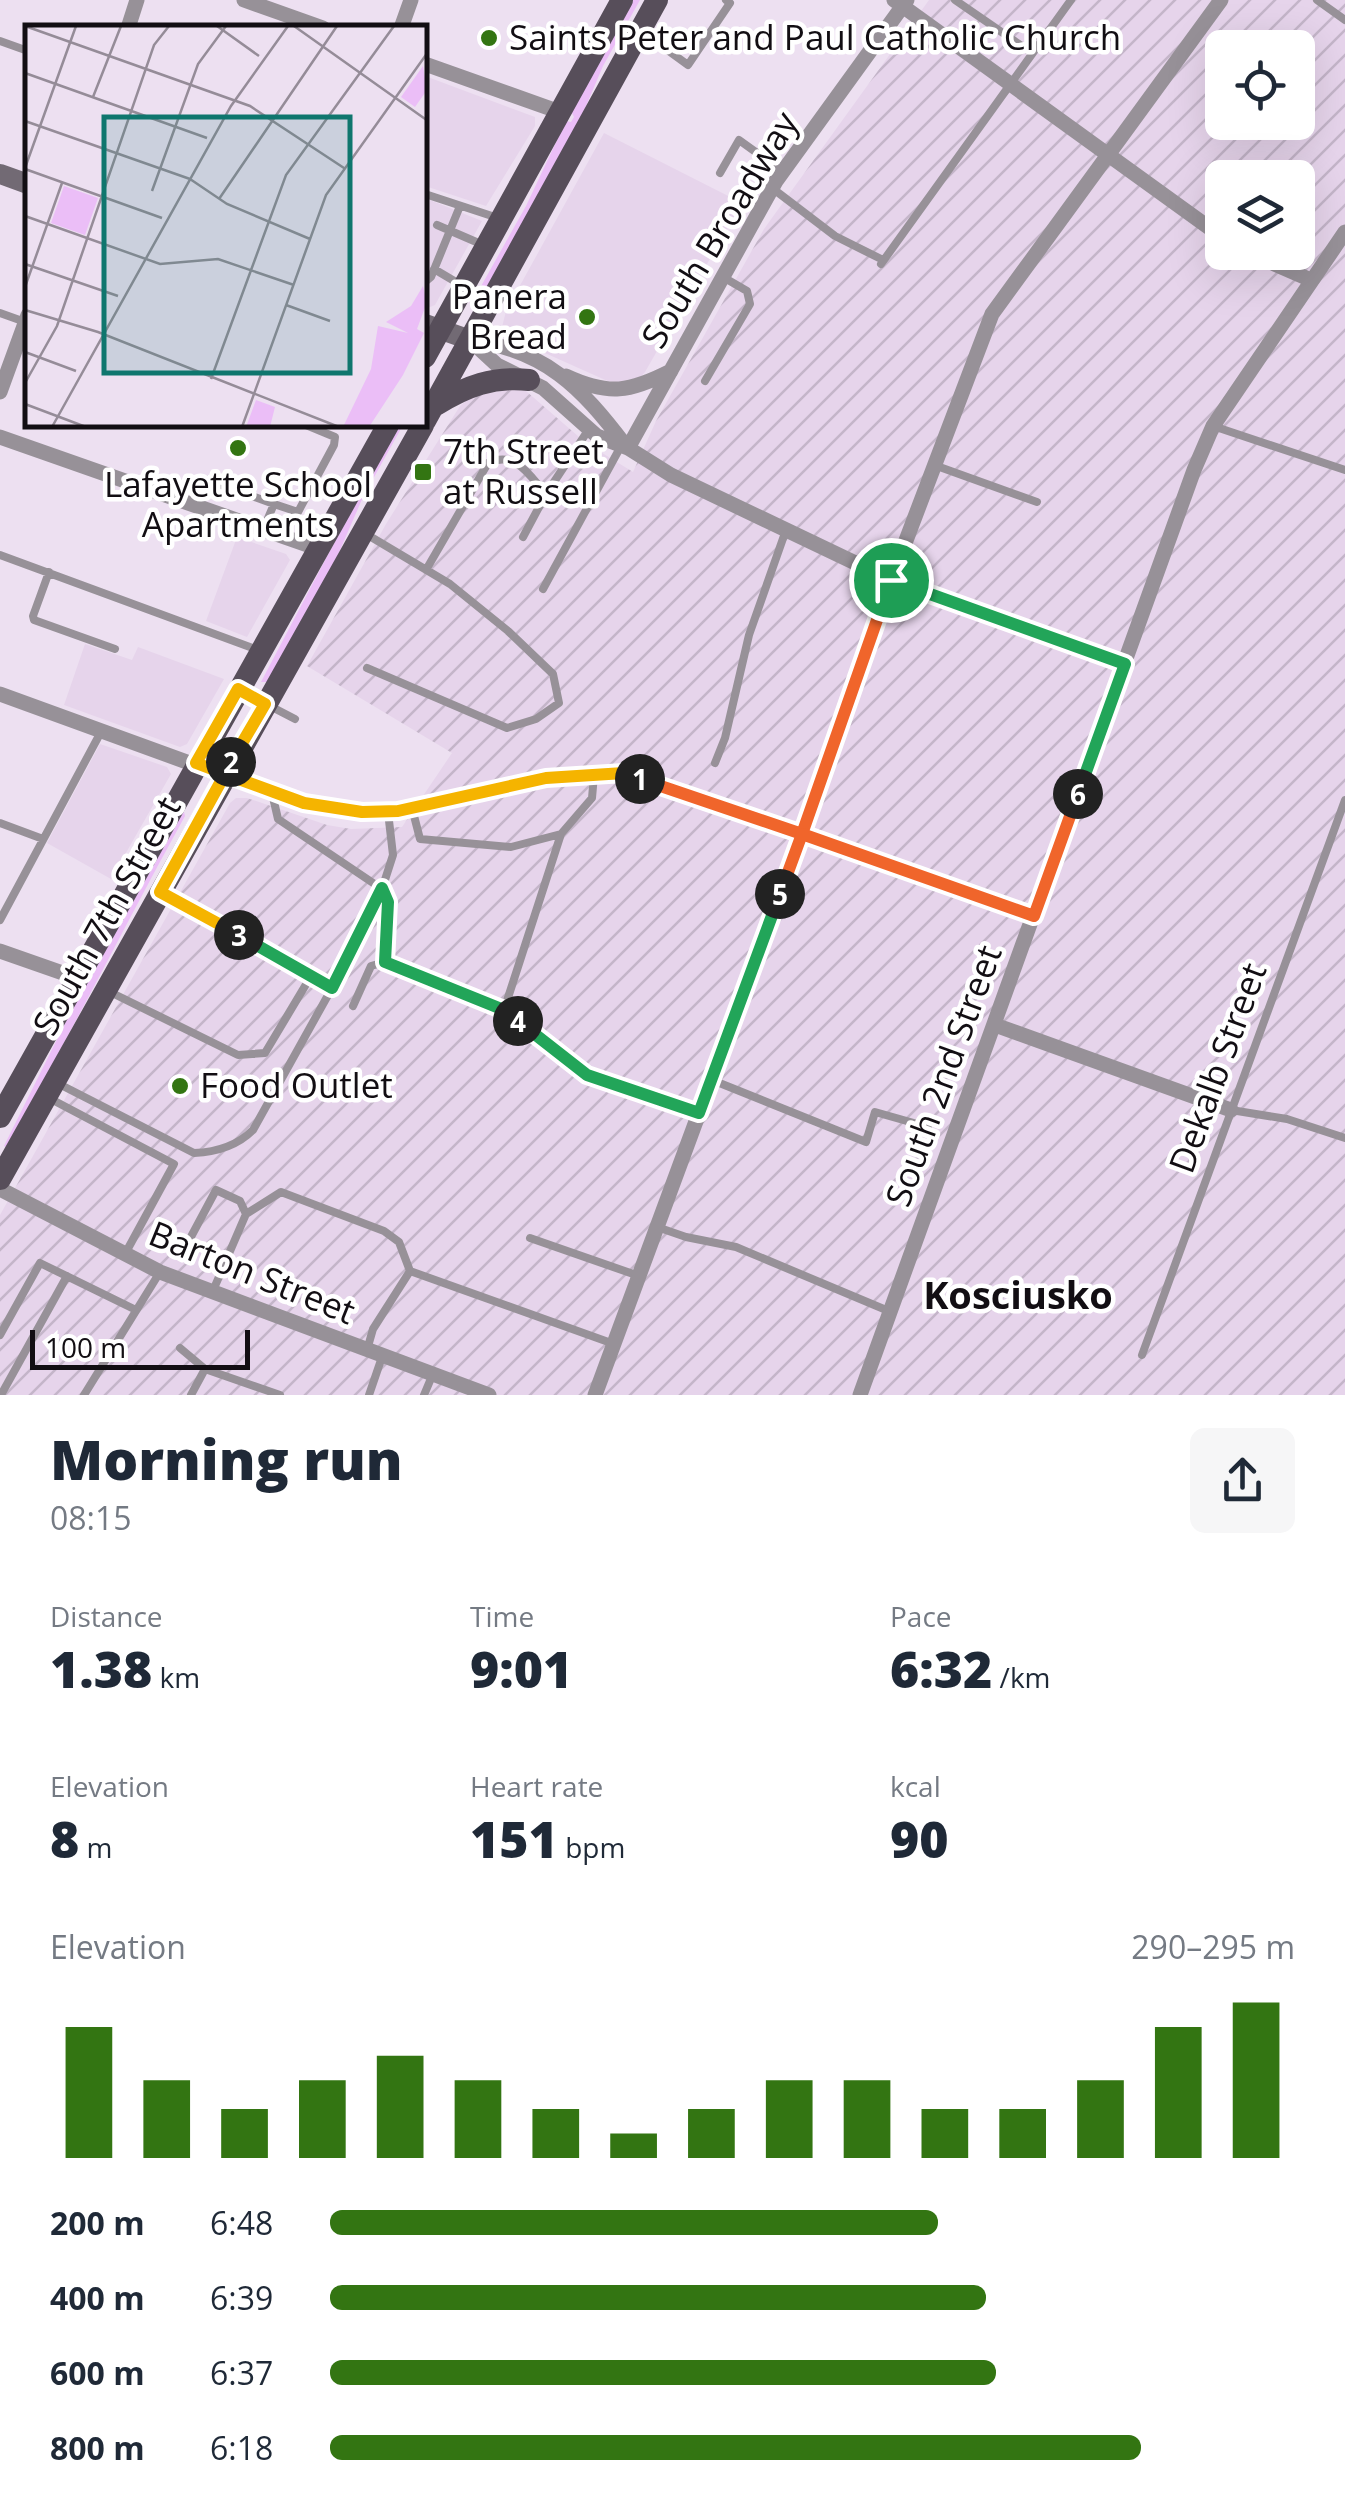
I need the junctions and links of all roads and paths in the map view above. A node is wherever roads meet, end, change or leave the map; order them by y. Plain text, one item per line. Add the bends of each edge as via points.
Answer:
1 (137, 0) edge
2 (244, 0) edge
3 (411, 0) edge
4 (622, 0) edge
5 (658, 0) edge
6 (726, 0) edge
7 (956, 0) edge
8 (1071, 0) edge
9 (1220, 0) edge
10 (1317, 0) edge
11 (901, 2) edge
12 (1330, 4) edge
13 (1345, 20) edge
14 (129, 25) edge
15 (315, 25) edge
16 (402, 25) edge
17 (641, 30) junction
18 (0, 41) edge
19 (25, 50) edge
20 (1032, 53) junction
21 (428, 65) edge
22 (1010, 84) junction
23 (560, 112) junction
24 (1108, 153) junction
25 (783, 171) junction
26 (0, 174) edge
27 (720, 174) dead end
28 (25, 183) edge
29 (772, 188) junction
30 (428, 195) edge
31 (460, 206) junction
32 (500, 218) junction
33 (436, 225) dead end
34 (1205, 225) edge
35 (450, 230) junction
36 (1345, 232) edge
37 (485, 246) junction
38 (428, 253) dead end
39 (439, 257) junction
40 (434, 269) junction
41 (1288, 270) edge
42 (723, 277) junction
43 (428, 278) edge
44 (1310, 280) junction
45 (463, 287) junction
46 (0, 313) edge
47 (25, 319) edge
48 (25, 325) edge
49 (432, 327) edge
50 (470, 340) junction
51 (670, 371) junction
52 (558, 372) junction
53 (529, 380) junction
54 (706, 381) dead end
55 (0, 392) edge
56 (428, 416) edge
57 (428, 417) edge
58 (1213, 426) junction
59 (313, 428) edge
60 (386, 428) edge
61 (421, 428) edge
62 (589, 429) junction
63 (0, 437) edge
64 (624, 447) junction
65 (934, 465) junction
66 (1345, 470) edge
67 (205, 479) dead end
68 (546, 494) junction
69 (1036, 502) dead end
70 (274, 504) junction
71 (263, 530) junction
72 (786, 530) junction
73 (362, 531) junction
74 (523, 537) dead end
75 (316, 548) junction
76 (0, 555) edge
77 (426, 570) junction
78 (50, 572) junction
79 (891, 580) junction
80 (544, 589) dead end
81 (115, 649) dead end
82 (260, 650) junction
83 (1125, 664) junction
84 (367, 668) dead end
85 (238, 689) junction
86 (0, 694) edge
87 (265, 704) junction
88 (294, 719) dead end
89 (102, 730) junction
90 (196, 763) junction
91 (715, 763) dead end
92 (225, 774) junction
93 (594, 775) junction
94 (272, 793) junction
95 (1345, 800) edge
96 (412, 808) junction
97 (388, 812) junction
98 (0, 823) edge
99 (561, 834) junction
100 (802, 834) junction
101 (43, 839) junction
102 (382, 888) junction
103 (160, 892) junction
104 (1034, 916) junction
105 (0, 920) edge
106 (0, 951) edge
107 (385, 962) junction
108 (312, 976) junction
109 (77, 978) junction
110 (332, 988) junction
111 (106, 990) junction
112 (353, 1006) dead end
113 (504, 1010) junction
114 (995, 1025) junction
115 (712, 1080) junction
116 (51, 1089) junction
117 (1231, 1110) junction
118 (699, 1113) junction
119 (0, 1116) edge
120 (928, 1127) dead end
121 (1345, 1138) edge
122 (0, 1179) edge
123 (0, 1189) edge
124 (246, 1214) junction
125 (657, 1228) junction
126 (530, 1238) dead end
127 (185, 1248) dead end
128 (125, 1254) junction
129 (410, 1271) junction
130 (160, 1272) junction
131 (67, 1276) junction
132 (639, 1276) junction
133 (212, 1292) junction
134 (136, 1310) junction
135 (891, 1312) junction
136 (0, 1335) edge
137 (614, 1344) junction
138 (180, 1348) dead end
139 (375, 1354) junction
140 (1142, 1355) dead end
141 (205, 1369) junction
142 (432, 1376) junction
143 (470, 1392) edge
144 (1, 1395) edge
145 (84, 1395) edge
146 (191, 1395) edge
147 (280, 1395) edge
148 (369, 1395) edge
149 (424, 1395) edge
150 (489, 1395) edge
151 (595, 1395) edge
152 (860, 1395) edge

1 - 14 street
2 - 15 street
3 - 16 street
4 - 23 main road
5 - 17 main road, South 7th Street
6 - 17 lane via 688,65
7 - 20 lane
8 - 20 lane
9 - 24 street
10 - 12 lane
11 - 22 street
11 - 25 street, South Broadway
12 - 13 lane
17 - 50 main road, South 7th Street
18 - 19 lane
20 - 22 lane
21 - 23 street
22 - 24 street
22 - 29 lane via 882,262
23 - 32 main road
24 - 34 street
24 - 65 street via 992,314
25 - 27 lane via 740,140
25 - 29 street, South Broadway
26 - 28 main road
29 - 42 street, South Broadway
30 - 31 lane
31 - 32 lane
31 - 35 lane
32 - 37 main road
33 - 35 lane
35 - 37 lane
35 - 39 lane
36 - 44 street
37 - 45 main road
38 - 39 lane
39 - 40 lane
40 - 43 lane
40 - 45 lane
41 - 44 street
42 - 51 street, South Broadway
42 - 54 lane via 747,291 750,304
44 - 58 street, South 2nd Street
45 - 49 main road
46 - 47 lane
48 - 55 street
49 - 50 main road
50 - 52 street via 526,353
50 - 53 street
50 - 56 main road, South 7th Street
51 - 52 street via 640,388 620,390
51 - 64 street, South Broadway
52 - 64 street
53 - 57 main road via 488,381 454,393
53 - 62 street
58 - 66 lane
58 - 83 street, South 2nd Street
59 - 70 lane via 335,437 334,445 298,512
60 - 75 main road, South 7th Street
61 - 73 main road, South 7th Street
62 - 64 street
62 - 68 lane
63 - 71 street
64 - 72 street
64 - 80 lane
65 - 69 lane
65 - 79 street
67 - 70 lane
68 - 74 lane
68 - 77 lane via 518,462 488,463
70 - 71 lane
71 - 75 street
72 - 79 street
72 - 91 lane
73 - 77 lane
73 - 87 main road, South 7th Street
75 - 82 main road, South 7th Street
76 - 78 lane
77 - 84 lane via 553,674 559,703 536,720 508,728
78 - 81 lane via 34,620
78 - 82 lane
79 - 83 street
79 - 100 street
82 - 85 main road, South 7th Street
83 - 104 street, South 2nd Street
85 - 87 lane
85 - 90 main road, South 7th Street
86 - 89 street
87 - 88 lane
87 - 92 main road, South 7th Street
89 - 90 street
89 - 101 lane
90 - 92 street
90 - 109 main road, South 7th Street
92 - 94 street
92 - 103 main road, South 7th Street
93 - 96 street via 546,778
93 - 99 lane via 592,798
93 - 100 street via 624,773
94 - 97 street via 334,809
94 - 102 lane via 278,819
95 - 117 lane, Dekalb Street
96 - 97 street
96 - 99 lane via 420,839 511,847
97 - 102 lane via 393,855
98 - 101 lane
99 - 113 lane
100 - 104 street
100 - 115 street
101 - 105 lane
102 - 107 lane via 388,902
102 - 110 lane
103 - 108 lane
103 - 111 main road, South 7th Street
104 - 114 street, South 2nd Street
106 - 109 street
107 - 112 lane via 372,966
107 - 113 lane
108 - 110 lane
108 - 111 lane via 265,1053 238,1055
109 - 119 main road, South 7th Street
110 - 116 lane via 242,1141 194,1153
111 - 116 main road, South 7th Street
113 - 118 lane via 587,1075
114 - 117 street
114 - 135 street, South 2nd Street
115 - 118 street
115 - 120 lane via 866,1142 875,1112
116 - 122 main road, South 7th Street
116 - 128 lane via 174,1164
117 - 121 lane
117 - 140 lane, Dekalb Street
118 - 125 street
123 - 128 street, Barton Street
124 - 127 lane via 240,1201 216,1190
124 - 129 lane via 281,1192 384,1230 399,1242
124 - 133 lane
125 - 132 street
125 - 135 lane via 736,1247
126 - 132 lane
128 - 130 street, Barton Street
129 - 137 lane
129 - 139 lane via 374,1329
130 - 133 street, Barton Street
130 - 134 lane
131 - 134 lane
131 - 136 lane via 40,1263
131 - 144 lane
132 - 137 street
133 - 139 street, Barton Street
134 - 145 lane
135 - 152 street, South 2nd Street
137 - 151 street
138 - 141 lane
139 - 142 street, Barton Street
139 - 148 lane
141 - 146 lane
141 - 147 lane
142 - 143 street, Barton Street
142 - 149 lane
143 - 150 street, Barton Street

